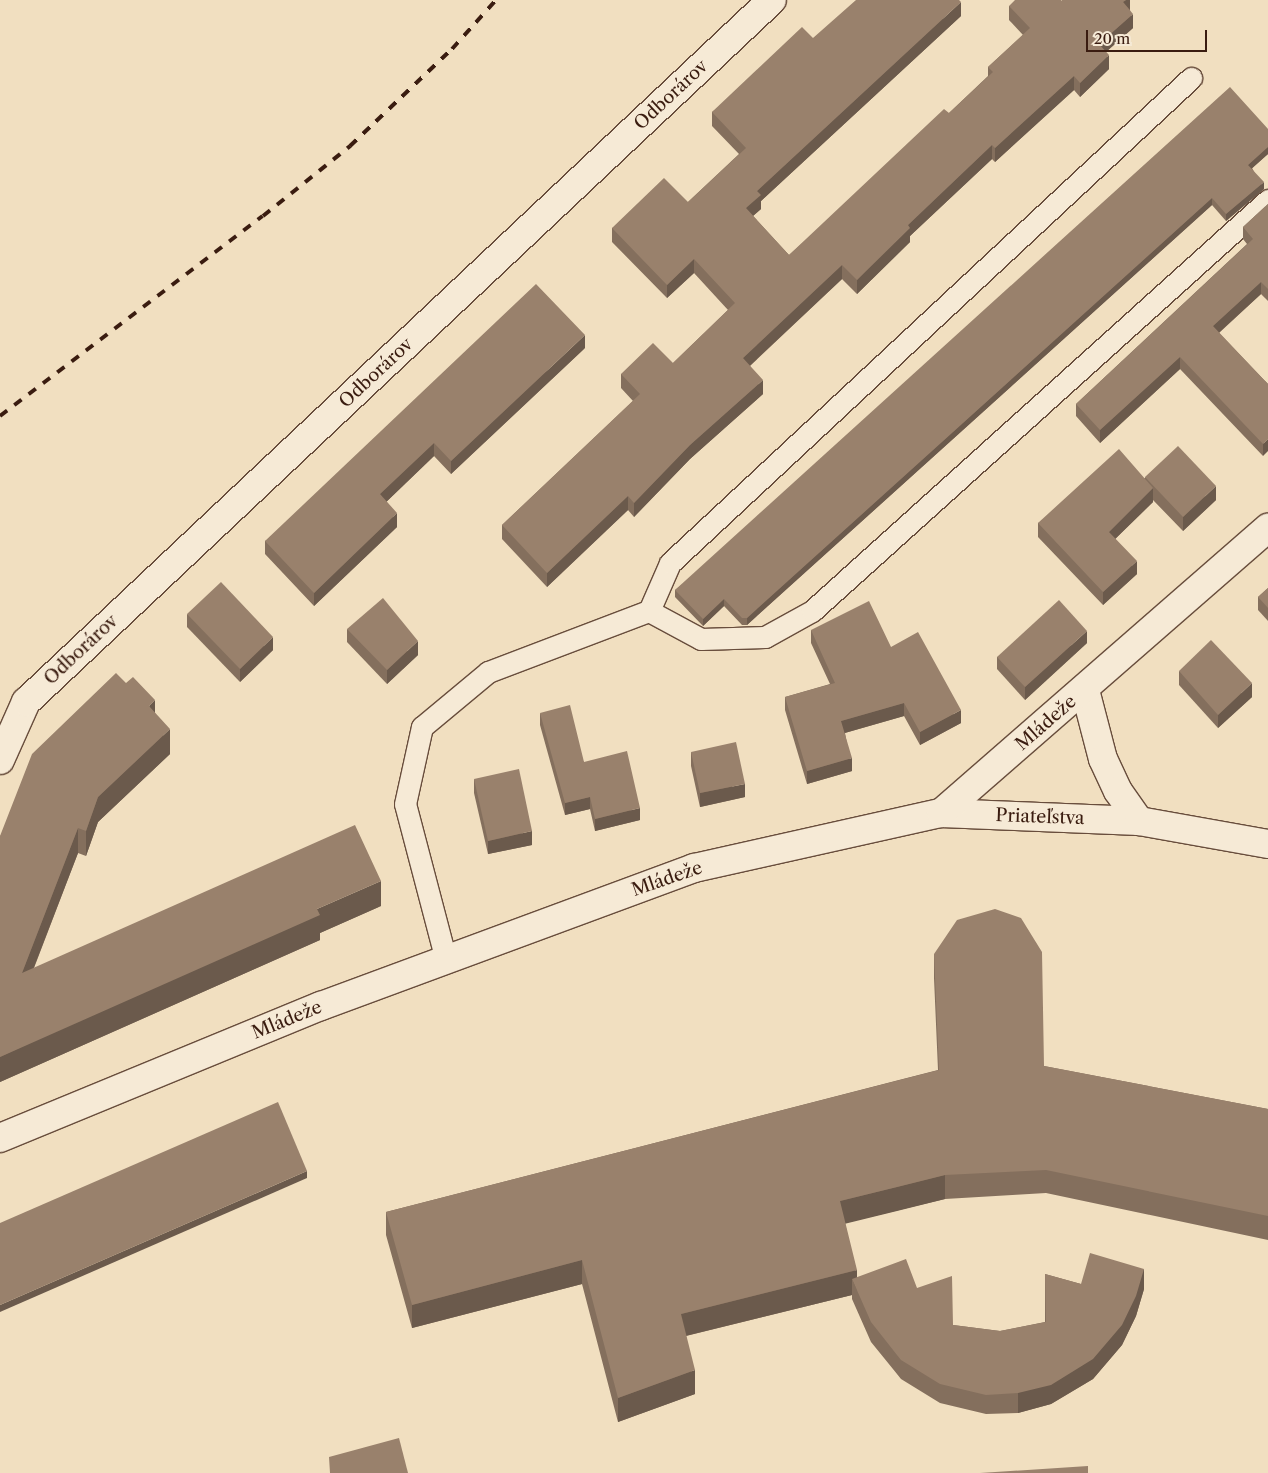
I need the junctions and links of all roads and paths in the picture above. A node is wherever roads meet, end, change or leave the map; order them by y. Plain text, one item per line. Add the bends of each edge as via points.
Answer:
1 (772, 0) edge
2 (1191, 78) dead end
3 (1268, 200) edge
4 (1268, 528) edge
5 (649, 611) junction
6 (1085, 690) junction
7 (0, 760) edge
8 (941, 813) junction
9 (1139, 821) junction
10 (1268, 844) edge
11 (446, 960) junction
12 (0, 1138) edge

1 - 7 street, Odborárov via 26,702
2 - 5 lane via 670,563
3 - 5 lane via 812,611 765,637 701,639
4 - 6 street, Mládeže
5 - 11 lane via 488,672 422,727 405,804
6 - 8 street, Mládeže
6 - 9 street via 1103,759 1118,791
8 - 9 street, Priateľstva
8 - 11 street, Mládeže via 694,868
9 - 10 street, Priateľstva
11 - 12 street, Mládeže via 321,1006

